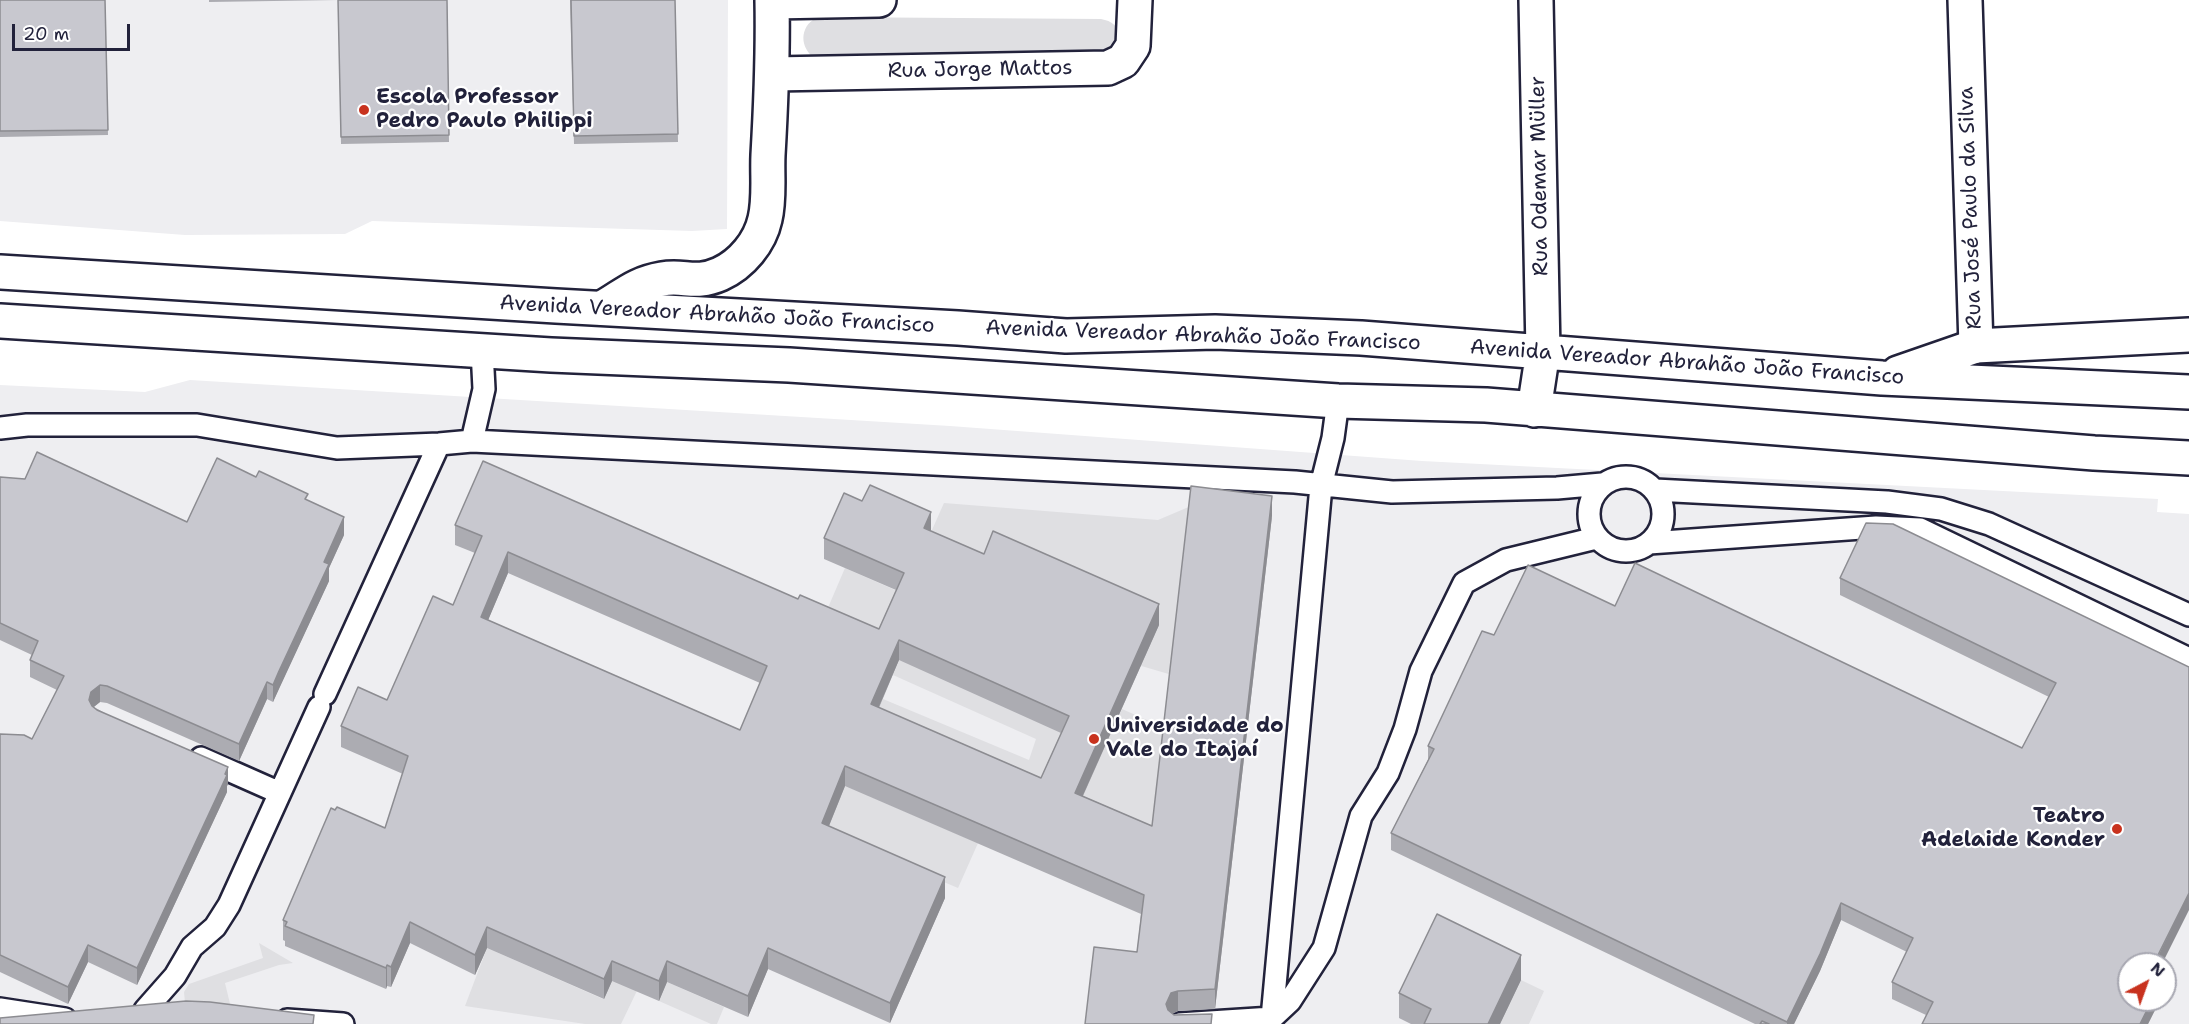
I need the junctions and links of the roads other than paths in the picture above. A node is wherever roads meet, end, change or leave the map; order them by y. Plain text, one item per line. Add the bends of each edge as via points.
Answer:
1 (879, 0) edge
2 (1135, 0) edge
3 (1536, 0) edge
4 (1965, 0) edge
5 (772, 1) edge
6 (773, 74) junction
7 (0, 272) edge
8 (602, 308) junction
9 (1, 322) edge
10 (2189, 335) edge
11 (1976, 346) junction
12 (482, 350) junction
13 (1543, 351) junction
14 (1882, 378) junction
15 (2189, 392) edge
16 (1338, 401) junction
17 (1534, 410) junction
18 (0, 428) edge
19 (472, 441) junction
20 (439, 444) junction
21 (2189, 458) edge
22 (1602, 484) junction
23 (1321, 486) junction
24 (1655, 490) junction
25 (1596, 538) junction
26 (1649, 543) junction
27 (2189, 615) edge
28 (2189, 659) edge
29 (186, 751) edge
30 (280, 793) junction
31 (0, 1009) edge
32 (145, 1010) junction
33 (169, 1012) edge
34 (123, 1013) edge
35 (90, 1017) edge
36 (264, 1018) edge
37 (1270, 1021) edge
38 (343, 1024) edge
39 (1179, 1024) edge

1 - 5 main road
2 - 6 main road, Rua Jorge Mattos via 1132,46 1123,61 1108,68
3 - 13 main road, Rua Odemar Müller
4 - 11 main road, Rua José Paulo da Silva
5 - 6 main road
6 - 8 main road via 765,218 756,241 740,261 722,273 701,281 666,278 645,283
7 - 8 main road, Avenida Vereador Abrahão João Francisco
8 - 13 main road, Avenida Vereador Abrahão João Francisco via 1065,336 1215,332
9 - 12 main road
10 - 11 main road, Rua José Paulo da Silva
11 - 14 main road
12 - 16 main road via 789,365
12 - 19 lane via 484,389
13 - 14 main road, Avenida Vereador Abrahão João Francisco
13 - 17 main road, Rua Odemar Müller
14 - 15 main road, Avenida Vereador Abrahão João Francisco
16 - 17 main road
16 - 23 lane
17 - 21 main road
18 - 20 lane via 197,425 337,448
19 - 20 lane
19 - 23 lane
20 - 30 lane
22 - 23 lane via 1392,492
22 - 24 lane via 1629,477
22 - 25 lane via 1588,510
23 - 37 lane
24 - 26 lane via 1662,503 1663,518 1659,532
24 - 27 lane via 1887,502 1941,509 1989,524
25 - 26 lane via 1621,551 1636,550
25 - 37 lane via 1506,560 1464,583 1421,671 1388,773 1361,816 1324,948 1290,1001
26 - 28 lane via 1876,527 1920,529
29 - 30 lane
30 - 32 lane via 216,927 192,947 175,976
31 - 35 lane via 67,1019
32 - 33 lane
32 - 34 lane
36 - 38 lane
37 - 39 lane

